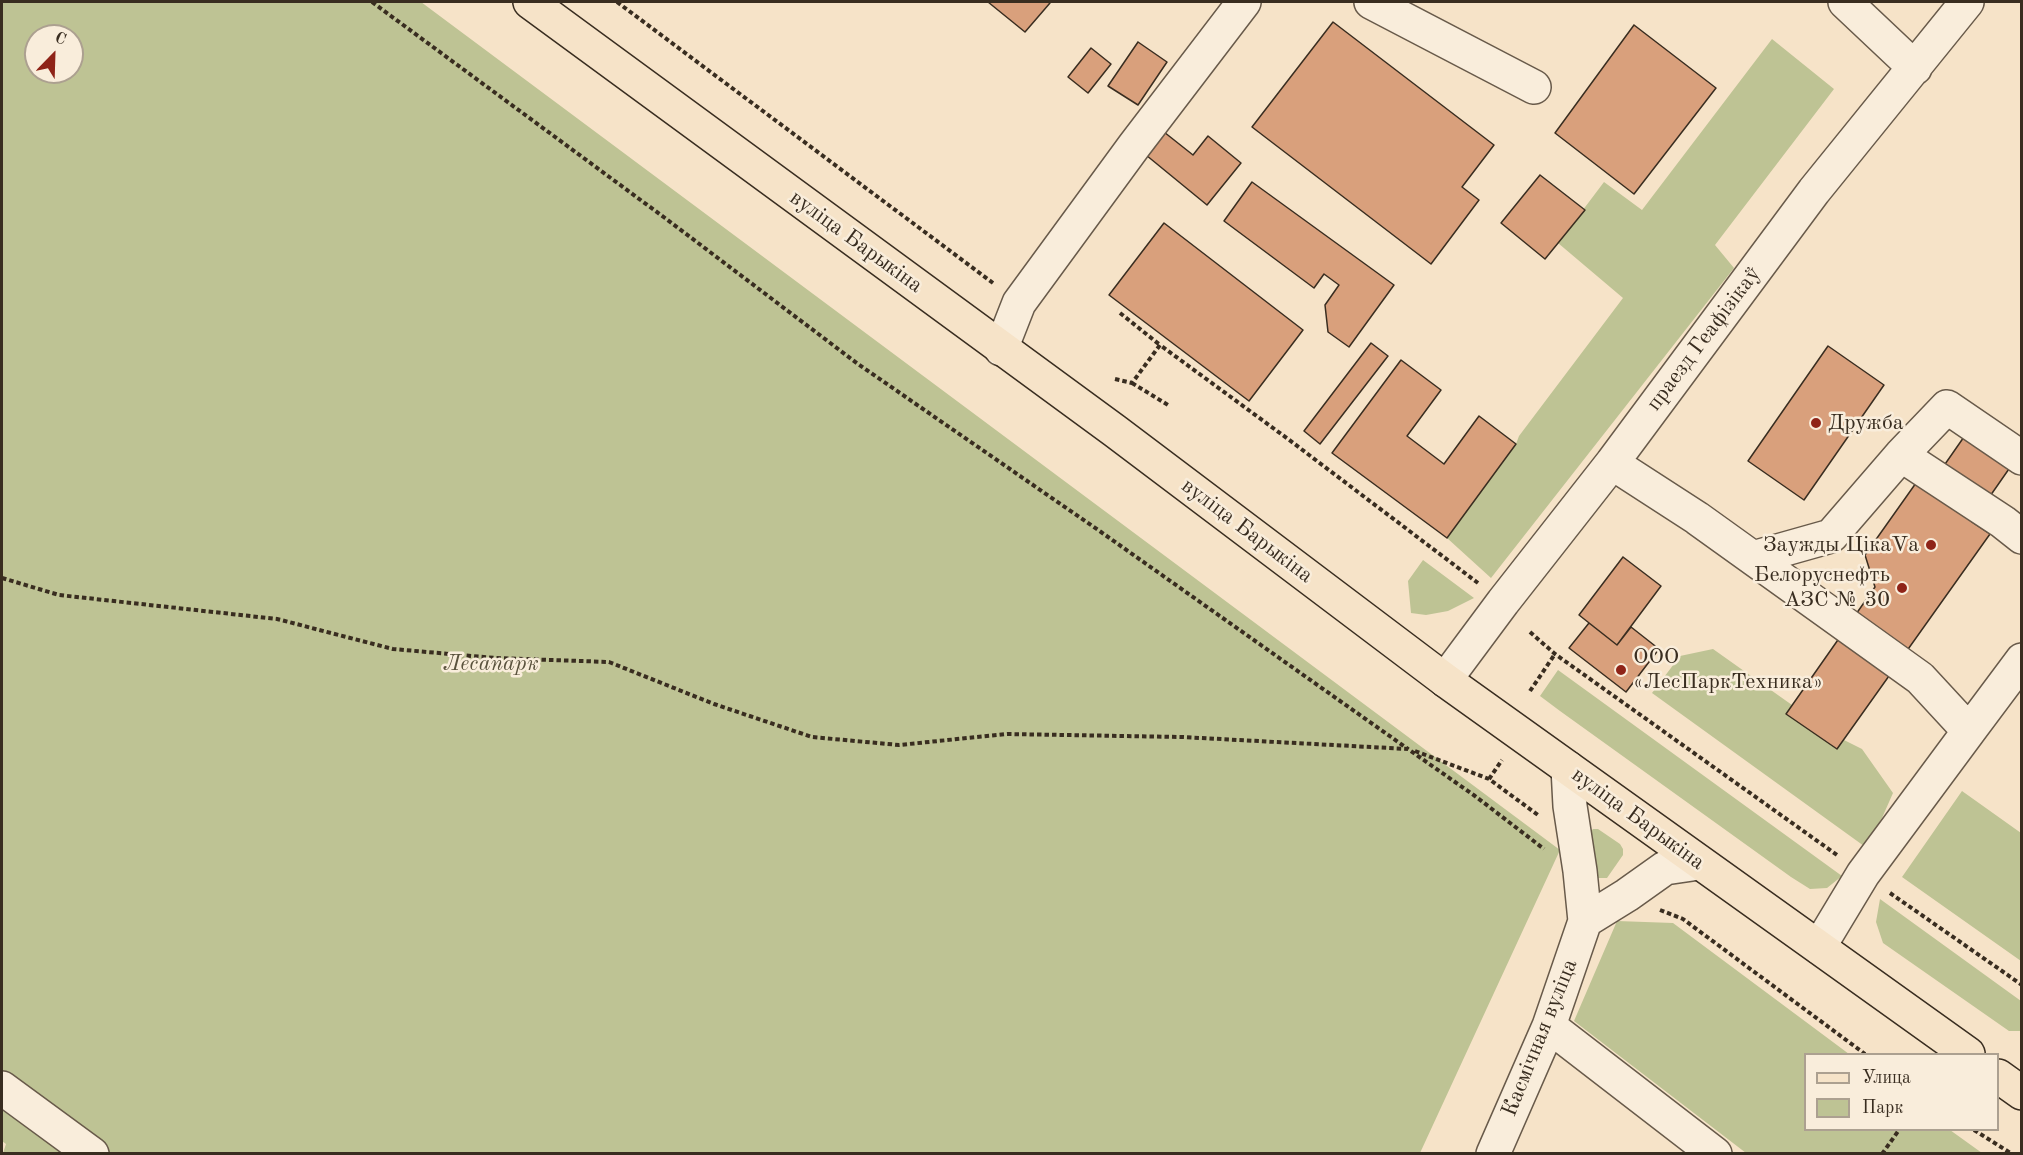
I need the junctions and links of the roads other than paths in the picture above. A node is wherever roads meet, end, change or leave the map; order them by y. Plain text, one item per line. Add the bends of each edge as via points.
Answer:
1 (530, 2) edge
2 (1244, 2) edge
3 (1371, 2) edge
4 (1845, 2) edge
5 (1967, 2) edge
6 (1915, 68) junction
7 (1534, 87) dead end
8 (1001, 349) junction
9 (1901, 455) junction
10 (2022, 458) edge
11 (1612, 463) junction
12 (2022, 537) edge
13 (1753, 558) junction
14 (2022, 660) edge
15 (1445, 680) junction
16 (1969, 731) junction
17 (1568, 768) junction
18 (1699, 863) junction
19 (1585, 921) junction
20 (1819, 947) junction
21 (1550, 1026) junction
22 (1967, 1053) edge
23 (2, 1088) edge
24 (92, 1154) edge
25 (1493, 1154) edge
26 (1715, 1154) edge

1 - 8 main road, вуліца Барыкіна
2 - 8 street via 1019,303
3 - 7 street
4 - 6 street
5 - 6 street, праезд Геафізікаў
6 - 11 street, праезд Геафізікаў via 1814,192
8 - 15 main road, вуліца Барыкіна
9 - 10 street via 1947,407
9 - 12 street
9 - 13 street via 1831,536
11 - 13 street
11 - 15 street, праезд Геафізікаў
13 - 16 street via 1920,678
14 - 16 street
15 - 17 main road, вуліца Барыкіна
16 - 20 street via 1863,874
17 - 18 main road, вуліца Барыкіна
17 - 19 street, Касмічная вуліца
18 - 19 street via 1665,868
18 - 20 main road, вуліца Барыкіна
19 - 21 street, Касмічная вуліца
20 - 22 main road, вуліца Барыкіна
21 - 25 street, Касмічная вуліца
21 - 26 street
23 - 24 street

